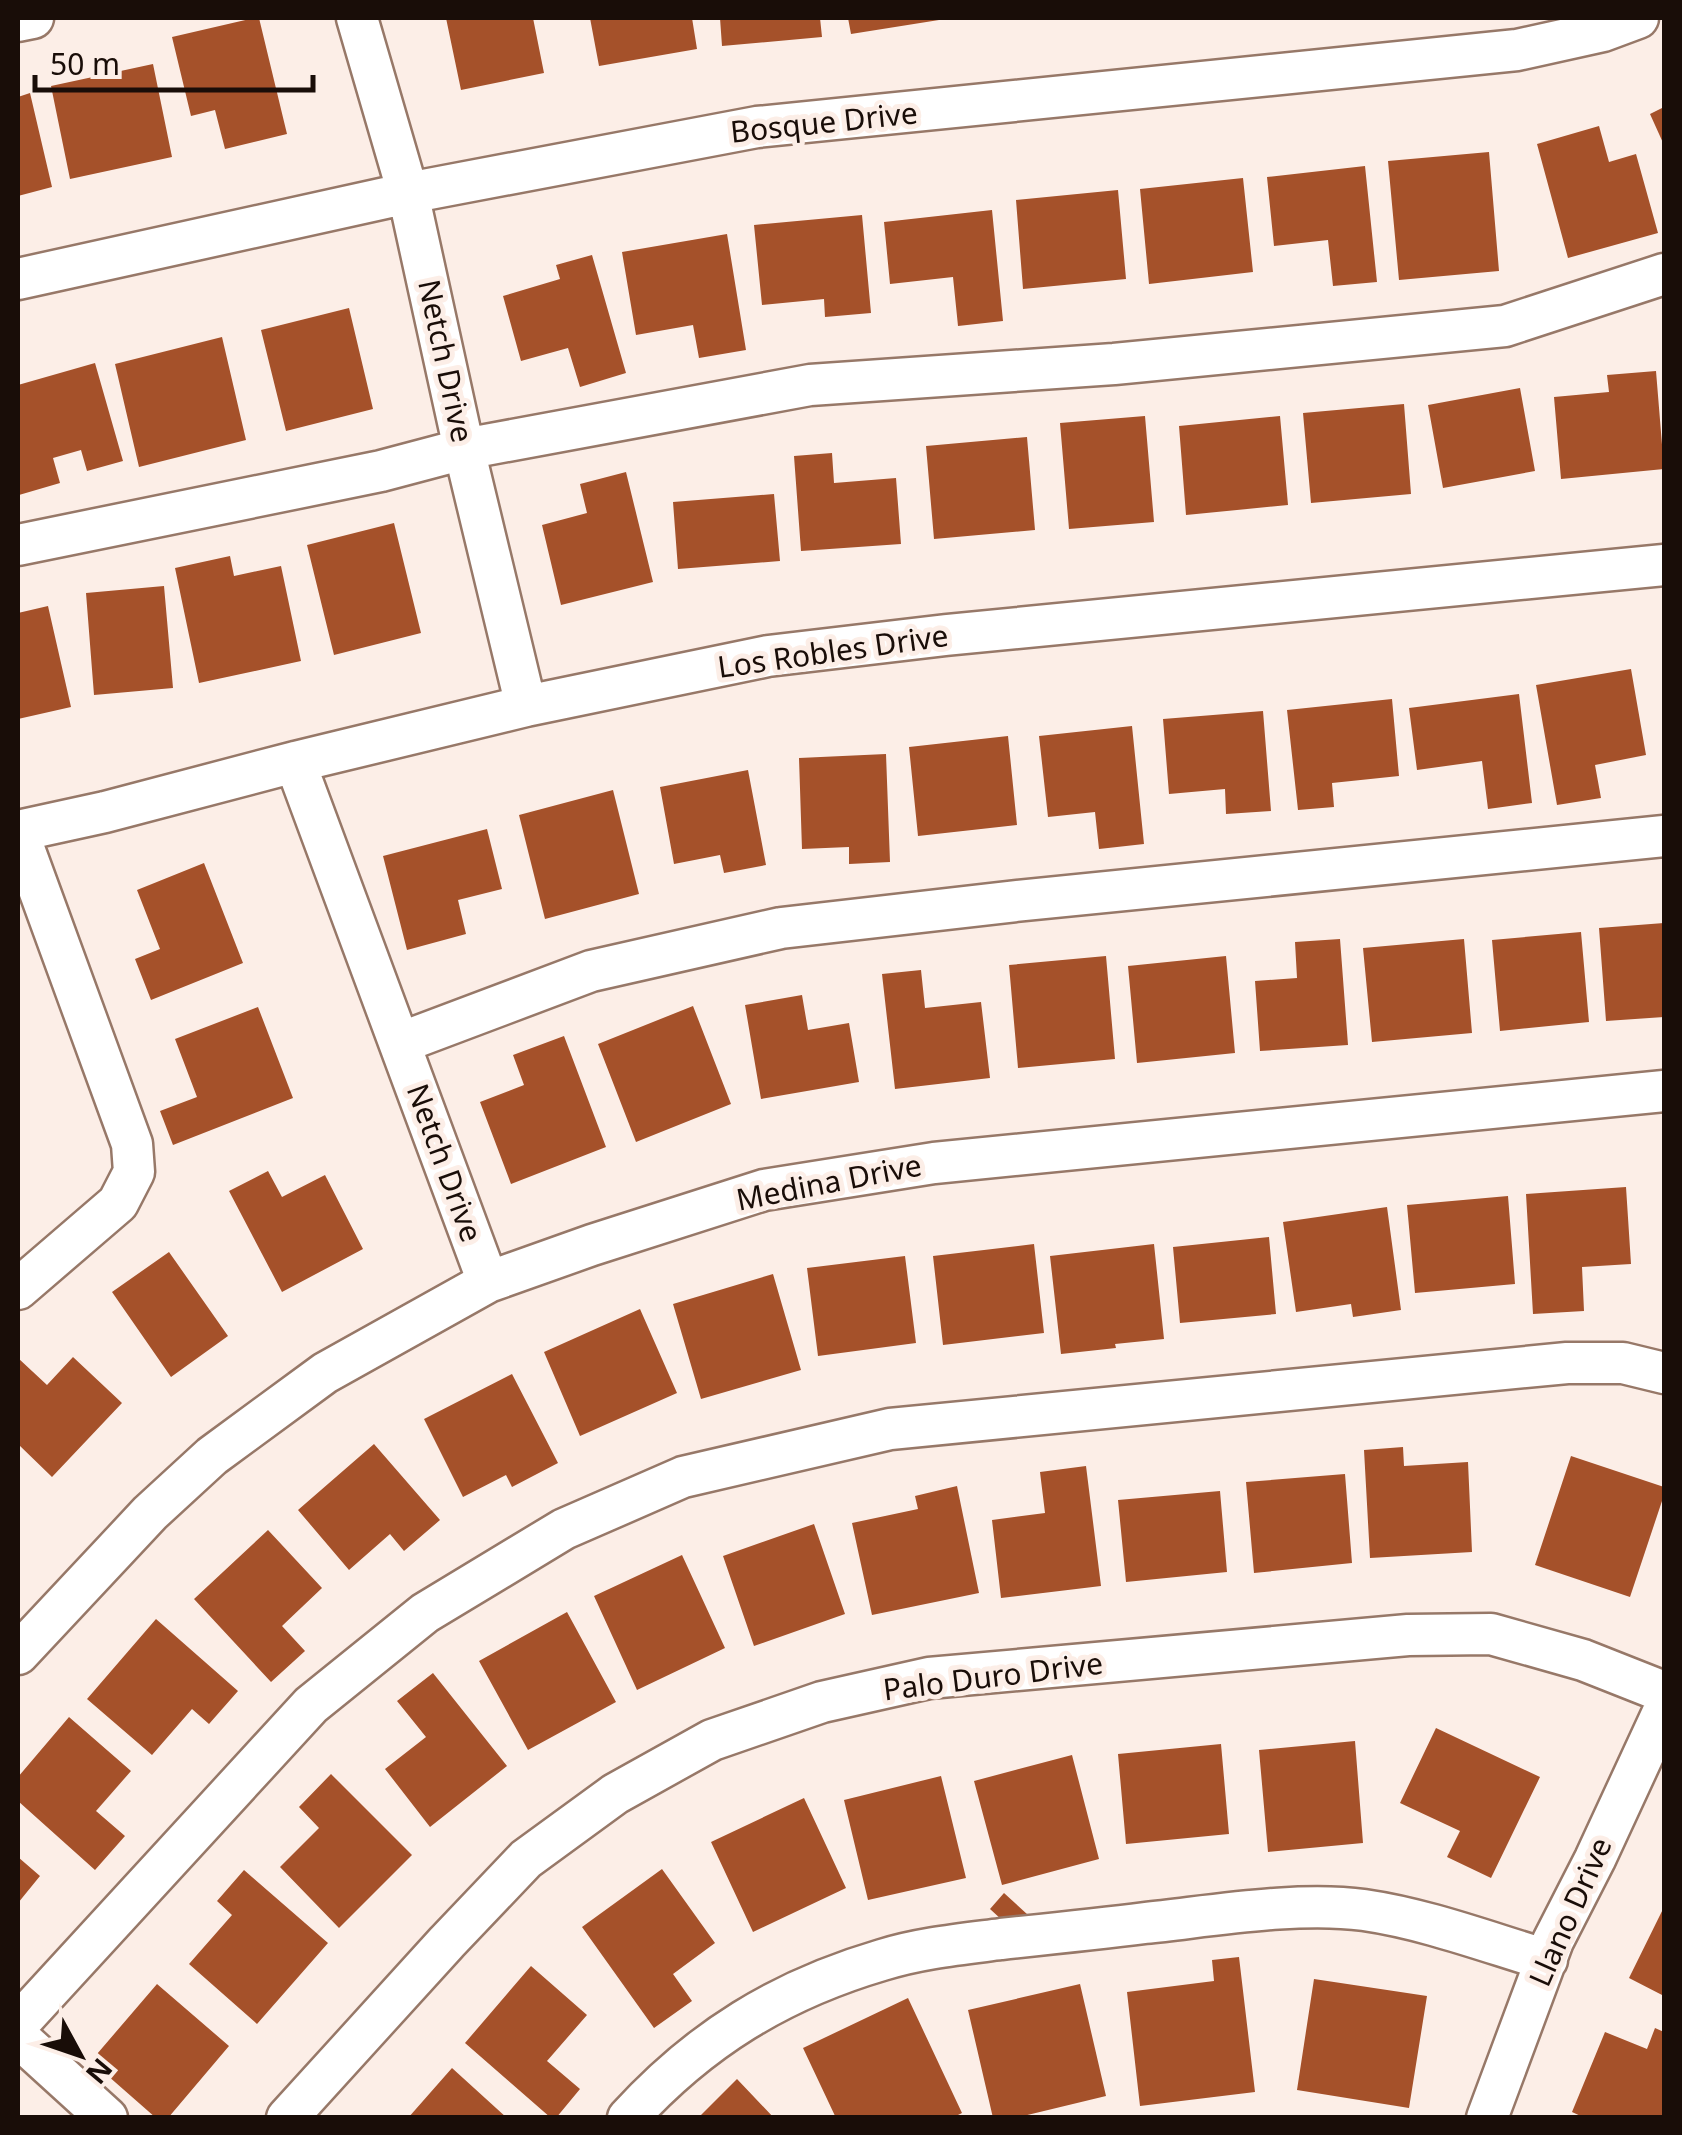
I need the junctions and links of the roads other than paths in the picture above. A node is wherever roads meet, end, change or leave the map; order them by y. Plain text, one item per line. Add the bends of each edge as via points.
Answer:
1 (33, 18) edge
2 (357, 18) edge
3 (1638, 18) edge
4 (18, 21) edge
5 (408, 193) junction
6 (1664, 274) edge
7 (18, 279) edge
8 (464, 449) junction
9 (18, 545) edge
10 (1664, 565) edge
11 (526, 706) junction
12 (296, 762) junction
13 (18, 832) edge
14 (1664, 836) edge
15 (400, 1043) junction
16 (1664, 1091) edge
17 (488, 1282) junction
18 (18, 1289) edge
19 (1664, 1373) edge
20 (18, 1654) edge
21 (1664, 1692) edge
22 (1664, 1710) edge
23 (1546, 1960) junction
24 (18, 2024) edge
25 (18, 2038) edge
26 (107, 2118) edge
27 (287, 2118) edge
28 (628, 2118) edge
29 (1488, 2118) edge

1 - 4 street
2 - 5 street, Netch Drive
3 - 5 street, Bosque Drive via 1517,50 757,127
5 - 7 street, Bosque Drive
5 - 8 street, Netch Drive
6 - 8 street via 1505,326 810,385
8 - 9 street
8 - 11 street, Netch Drive
10 - 11 street, Los Robles Drive via 768,656
11 - 12 street, Los Robles Drive
12 - 13 street, Los Robles Drive
12 - 15 street, Netch Drive
13 - 18 street via 132,1144 134,1172 118,1203
14 - 15 street via 781,928 591,971
15 - 17 street, Netch Drive
16 - 17 street, Medina Drive via 934,1163 764,1190
17 - 20 street, Medina Drive via 326,1373 212,1456
19 - 24 street via 1623,1363 1567,1363 890,1429 683,1476 564,1529 424,1614 311,1705
21 - 27 street, Palo Duro Drive via 1491,1634 1408,1635 929,1678 822,1702 712,1740 615,1794 526,1859
22 - 23 street, Llano Drive
23 - 28 street via 1360,1910 1244,1912 954,1945 885,1958 810,1984 704,2046
23 - 29 street, Llano Drive
25 - 26 street

